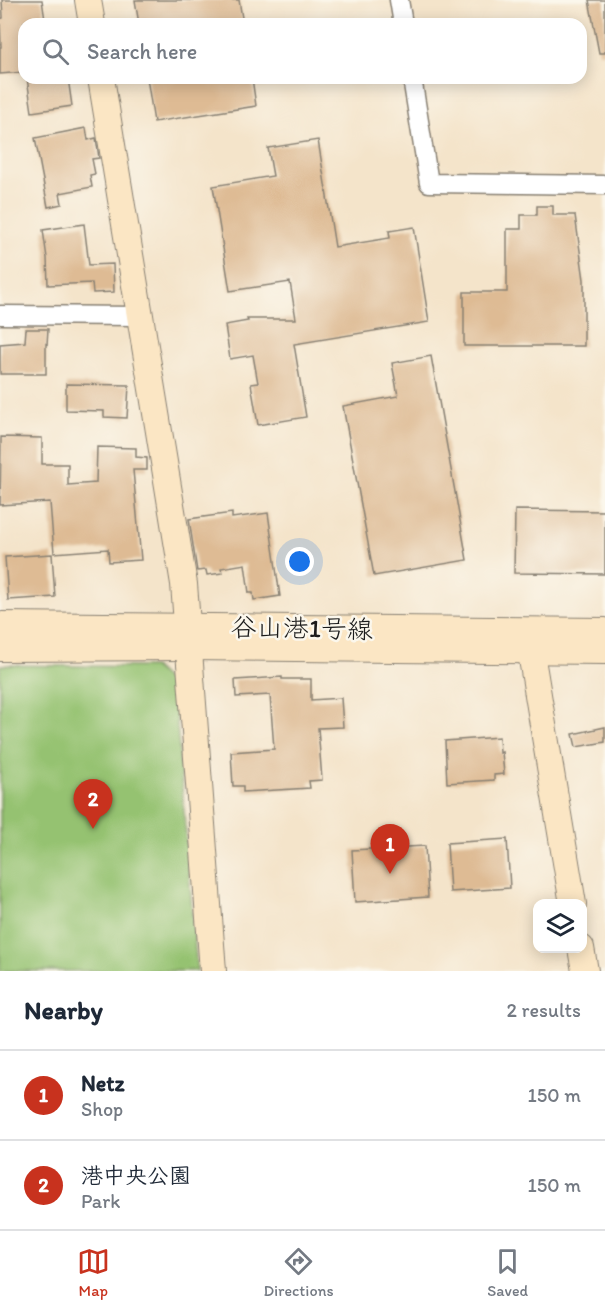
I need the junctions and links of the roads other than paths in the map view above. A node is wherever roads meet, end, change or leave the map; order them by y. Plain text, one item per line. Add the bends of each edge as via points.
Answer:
1 (88, 0) edge
2 (399, 0) edge
3 (91, 18) edge
4 (402, 18) edge
5 (102, 84) edge
6 (413, 84) edge
7 (605, 185) edge
8 (0, 315) edge
9 (140, 316) junction
10 (0, 625) edge
11 (605, 631) edge
12 (188, 637) junction
13 (529, 640) junction
14 (0, 648) edge
15 (605, 651) edge
16 (572, 899) edge
17 (582, 953) edge
18 (213, 971) edge
19 (585, 971) edge

1 - 3 street
2 - 4 street
5 - 9 street
6 - 7 street via 429,183
8 - 9 street
9 - 12 street via 184,584
10 - 12 street, 谷山港1号線
11 - 13 street, 谷山港1号線
12 - 13 street, 谷山港1号線
12 - 14 street, 谷山港1号線
12 - 18 street
13 - 15 street, 谷山港1号線
13 - 16 street
17 - 19 street

